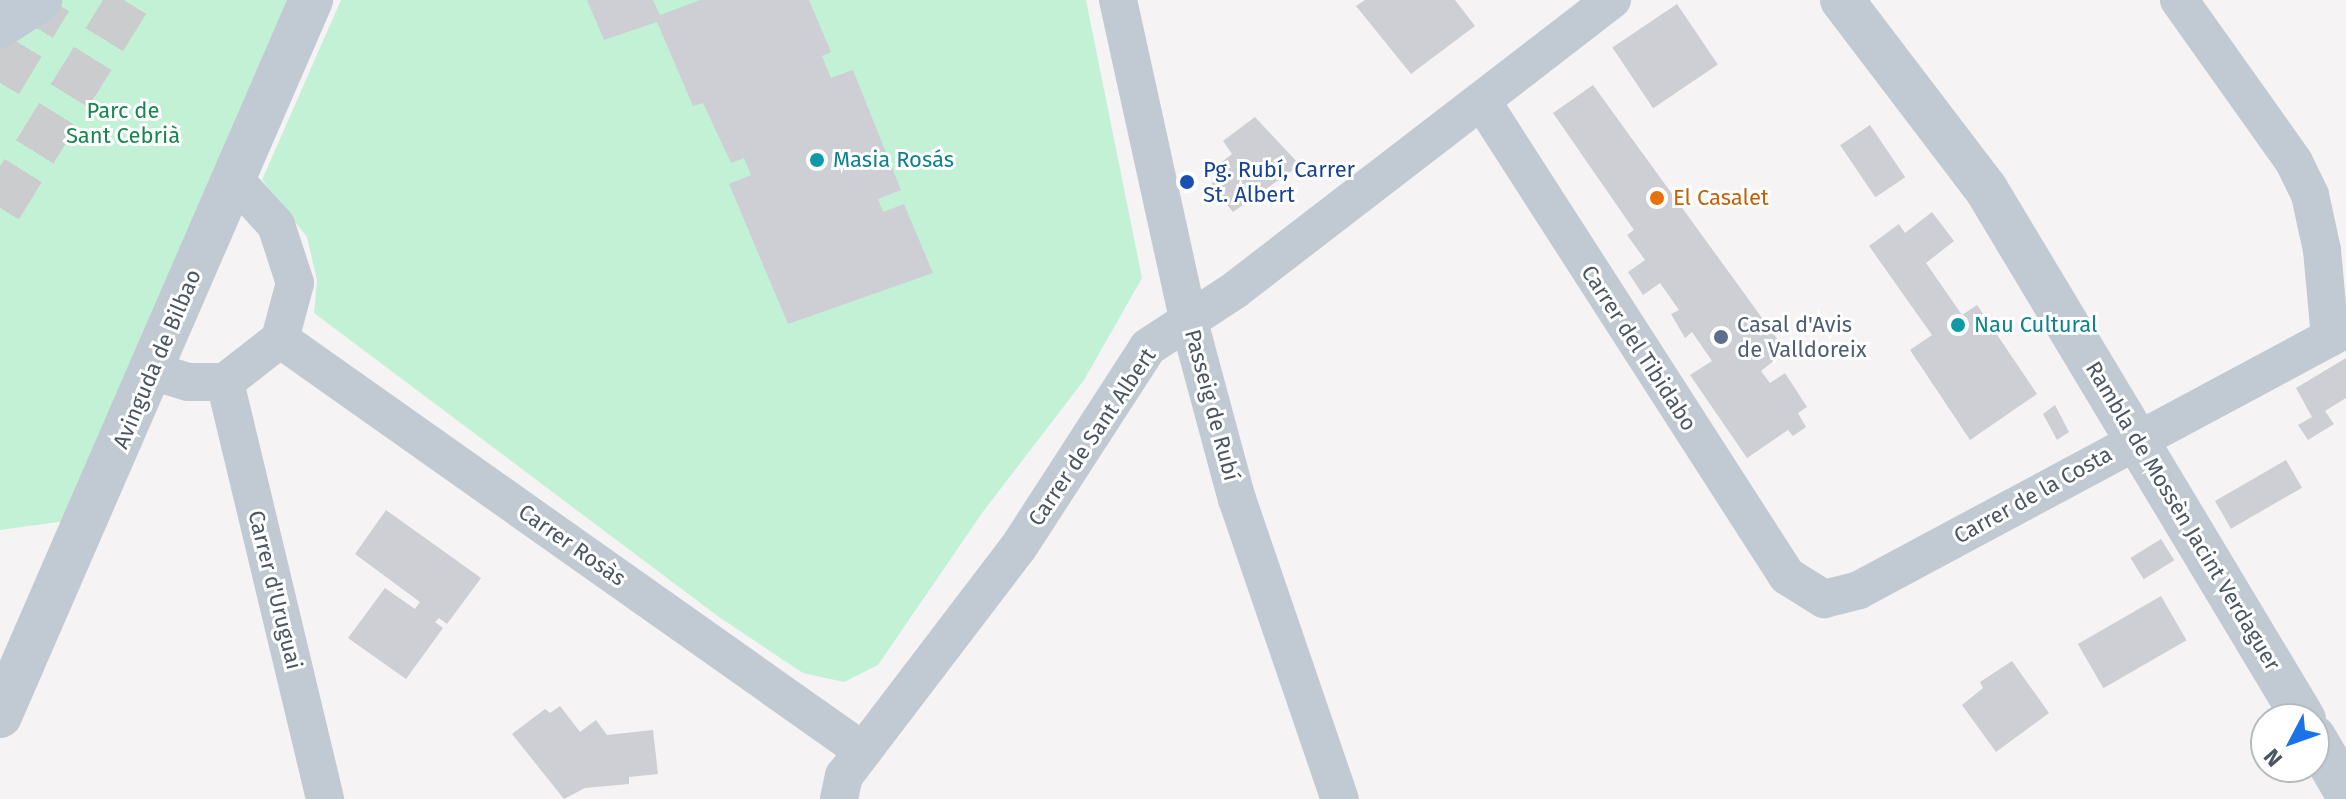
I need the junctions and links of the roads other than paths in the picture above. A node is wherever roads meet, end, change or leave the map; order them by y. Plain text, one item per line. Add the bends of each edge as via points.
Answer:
1 (40, 0) edge
2 (311, 0) edge
3 (1118, 0) edge
4 (1612, 0) edge
5 (1842, 0) edge
6 (2179, 0) edge
7 (0, 26) edge
8 (1483, 103) junction
9 (234, 179) junction
10 (1188, 318) junction
11 (2338, 334) edge
12 (280, 339) junction
13 (152, 371) junction
14 (225, 382) junction
15 (2139, 438) junction
16 (1803, 588) joint
17 (2295, 703) edge
18 (0, 716) edge
19 (863, 751) junction
20 (2330, 761) edge
21 (2343, 780) edge
22 (325, 799) edge
23 (839, 799) edge
24 (1340, 799) edge

1 - 7 main road
2 - 9 street, Avinguda de Bilbao
3 - 10 street, Passeig de Rubí
4 - 8 street, Carrer de Sant Albert
5 - 15 street, Rambla de Mossèn Jacint Verdaguer via 1986,189
6 - 11 street via 2294,162 2310,195
8 - 10 street, Carrer de Sant Albert via 1235,290
8 - 16 street, Carrer del Tibidabo via 1750,522 1787,576
9 - 12 street via 276,225 295,283
9 - 13 street, Avinguda de Bilbao
10 - 19 street, Carrer de Sant Albert via 1148,347 1018,548
10 - 24 street, Passeig de Rubí via 1237,499
11 - 15 street, Carrer de la Costa
12 - 14 street
12 - 19 street, Carrer Rosàs
13 - 14 street via 188,382
13 - 18 street, Avinguda de Bilbao
14 - 22 street, Carrer d'Uruguai
15 - 16 street, Carrer de la Costa via 1859,590 1824,599
15 - 17 street, Rambla de Mossèn Jacint Verdaguer
19 - 23 street, Carrer de Sant Albert via 844,776
20 - 21 street

